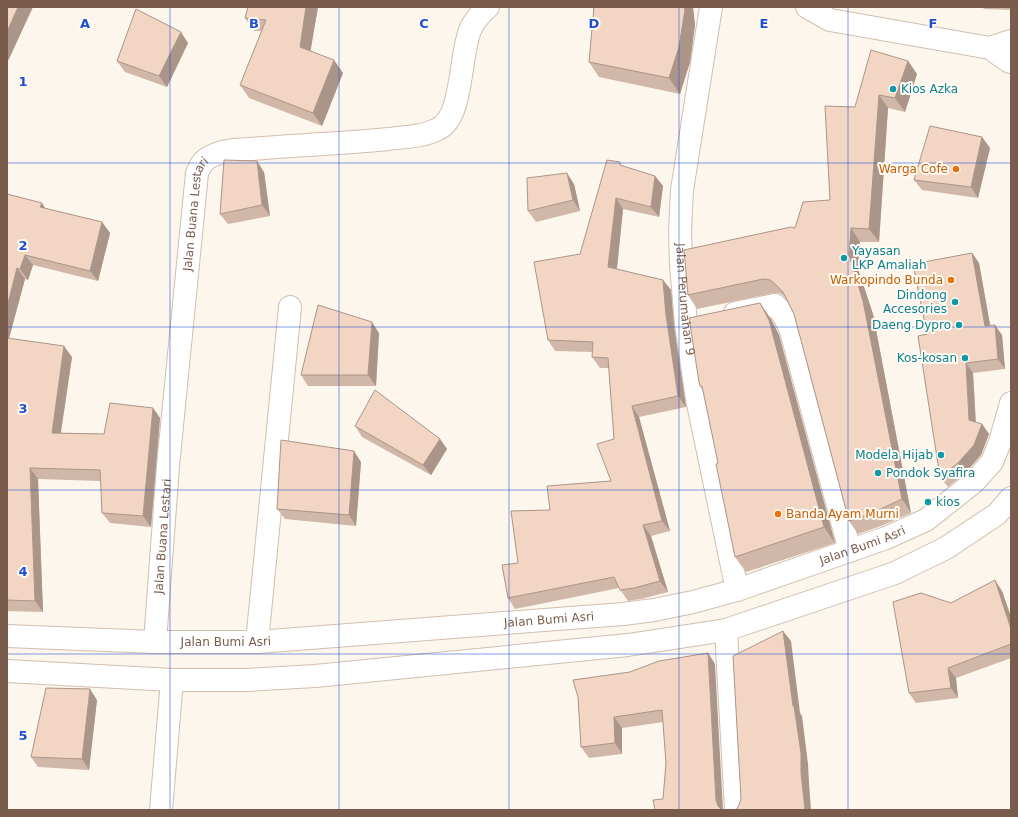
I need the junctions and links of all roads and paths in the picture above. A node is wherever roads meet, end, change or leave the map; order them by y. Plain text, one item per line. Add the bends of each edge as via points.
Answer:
1 (488, 7) edge
2 (711, 7) edge
3 (807, 7) edge
4 (1011, 41) edge
5 (990, 48) junction
6 (1011, 62) edge
7 (290, 307) dead end
8 (686, 324) junction
9 (1011, 403) edge
10 (1011, 498) edge
11 (850, 551) junction
12 (737, 590) junction
13 (623, 614) junction
14 (726, 630) junction
15 (7, 636) edge
16 (156, 642) junction
17 (257, 642) junction
18 (628, 645) junction
19 (7, 671) edge
20 (172, 680) junction
21 (161, 810) edge
22 (736, 810) edge

1 - 16 street, Jalan Buana Lestari via 471,28 454,109 448,122 439,129 421,135 359,142 221,153 202,163 197,173 168,466
2 - 8 street, Jalan Perumahan 9 via 682,190 680,232
3 - 5 street via 830,20
4 - 5 street
5 - 6 street
7 - 17 street
8 - 11 street via 775,305 781,310 791,331
8 - 12 street, Jalan Perumahan 9 via 697,400
9 - 11 street, Jalan Bumi Asri via 992,462 974,482 926,520
10 - 14 street via 996,514 946,548 895,573
11 - 12 street, Jalan Bumi Asri
12 - 13 street, Jalan Bumi Asri via 693,602
13 - 17 street, Jalan Bumi Asri
13 - 18 street
14 - 18 street
14 - 22 street
15 - 16 street, Jalan Bumi Asri
16 - 17 street, Jalan Bumi Asri
18 - 20 street via 315,676 246,680
19 - 20 street
20 - 21 street

